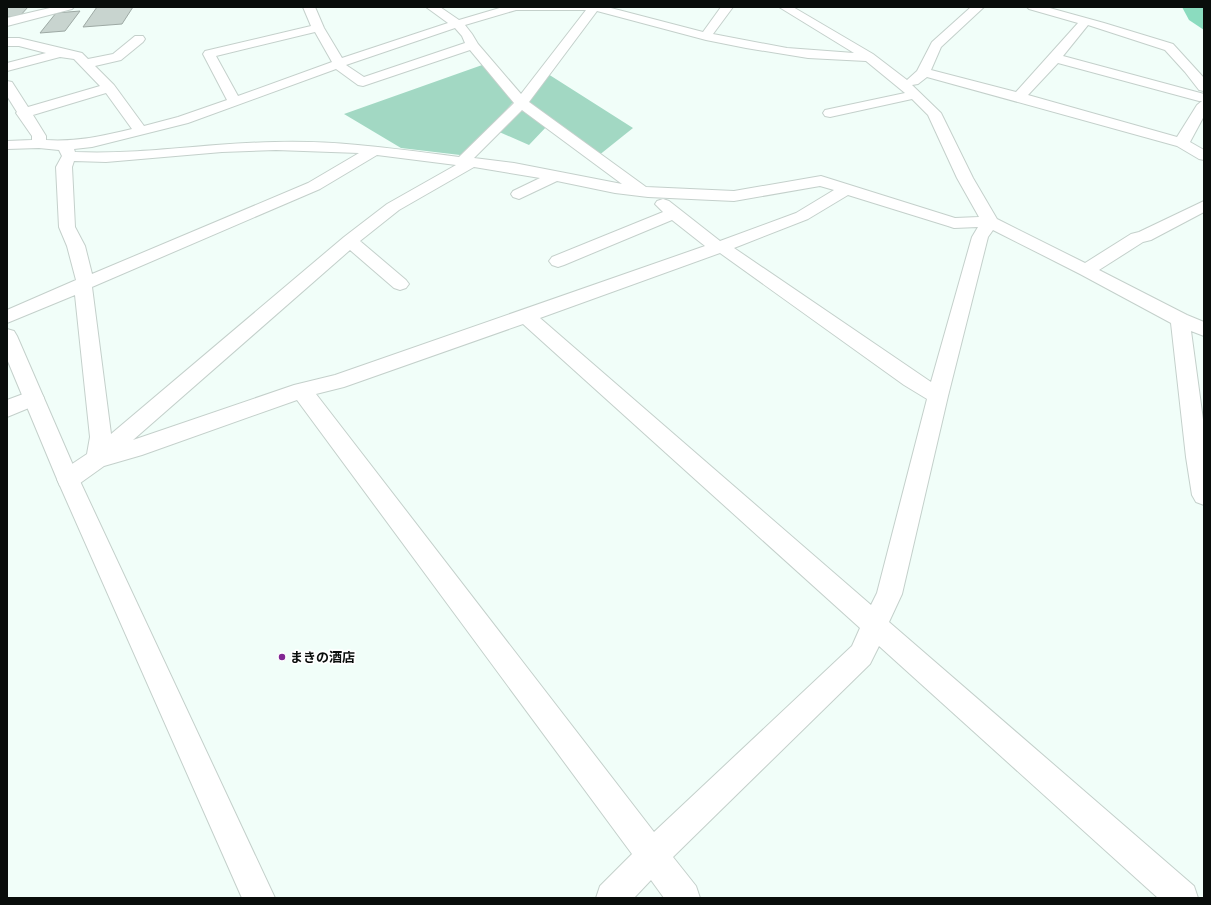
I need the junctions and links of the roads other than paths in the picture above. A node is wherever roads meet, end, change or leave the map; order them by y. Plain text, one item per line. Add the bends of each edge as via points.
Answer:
1 (68, 7) edge
2 (309, 7) edge
3 (432, 7) edge
4 (594, 7) edge
5 (727, 7) edge
6 (786, 7) edge
7 (978, 7) edge
8 (1033, 7) edge
9 (1086, 21) junction
10 (7, 22) edge
11 (457, 24) junction
12 (318, 28) junction
13 (706, 36) junction
14 (139, 38) dead end
15 (7, 42) edge
16 (472, 45) junction
17 (60, 53) junction
18 (869, 57) junction
19 (1055, 58) junction
20 (85, 64) junction
21 (338, 64) junction
22 (7, 67) edge
23 (924, 72) junction
24 (7, 85) edge
25 (1204, 87) edge
26 (109, 88) junction
27 (909, 89) junction
28 (1020, 97) junction
29 (1204, 98) edge
30 (234, 101) junction
31 (521, 103) junction
32 (1204, 105) edge
33 (23, 113) junction
34 (830, 113) dead end
35 (140, 130) junction
36 (1182, 143) junction
37 (39, 144) junction
38 (7, 145) edge
39 (376, 150) junction
40 (67, 151) junction
41 (1204, 156) edge
42 (466, 162) junction
43 (555, 176) junction
44 (845, 190) junction
45 (645, 191) junction
46 (519, 194) dead end
47 (1204, 206) edge
48 (674, 213) junction
49 (990, 222) junction
50 (350, 241) junction
51 (720, 247) junction
52 (558, 262) dead end
53 (1086, 270) junction
54 (84, 284) junction
55 (400, 284) dead end
56 (525, 315) junction
57 (7, 318) edge
58 (1180, 320) junction
59 (1204, 329) edge
60 (7, 336) edge
61 (301, 390) junction
62 (938, 396) junction
63 (34, 398) junction
64 (7, 409) edge
65 (97, 459) junction
66 (68, 479) junction
67 (1204, 495) edge
68 (875, 626) junction
69 (652, 856) junction
70 (259, 898) edge
71 (612, 898) edge
72 (684, 898) edge
73 (1182, 898) edge

1 - 10 street
2 - 12 street
3 - 11 street
4 - 11 street via 515,8
4 - 13 street
4 - 31 street
5 - 13 street
6 - 18 street
7 - 23 street via 935,46
8 - 9 street
9 - 19 street
9 - 25 street via 1169,47
11 - 16 street via 471,38
11 - 21 street
12 - 21 street
12 - 30 street via 209,54
13 - 18 street via 809,54
14 - 20 street via 117,57
15 - 17 street via 18,42
16 - 21 street via 363,82
16 - 31 street
17 - 20 street via 78,56
17 - 22 street
18 - 27 street
19 - 28 street
19 - 29 street
20 - 26 street
21 - 30 street
23 - 27 street
23 - 28 street
24 - 33 street
26 - 33 street
26 - 35 street
27 - 34 street
27 - 49 street via 934,113 965,178
28 - 36 street
30 - 35 street via 183,120
31 - 42 street
31 - 45 street
32 - 36 street
33 - 37 street via 39,136
35 - 40 street
36 - 41 street
37 - 38 street
37 - 40 street
39 - 40 street via 276,146 106,158
39 - 42 street
39 - 54 street via 314,186
40 - 54 street via 64,167 67,227 76,246
42 - 43 street
42 - 50 street via 393,207
43 - 45 street
43 - 46 street
44 - 45 street via 821,181 734,196
44 - 49 street via 954,223
44 - 51 street via 802,216
45 - 48 street
47 - 53 street via 1136,238
48 - 51 street
48 - 52 street
49 - 53 street
49 - 62 street via 980,237
50 - 55 street
50 - 65 street
51 - 56 street
51 - 62 street via 911,380
53 - 58 street
54 - 57 street
54 - 65 street via 101,437
56 - 61 street via 337,382
56 - 68 street
58 - 59 street
58 - 67 street
60 - 63 street
61 - 65 street
61 - 69 street
62 - 68 street via 889,594
63 - 64 street
63 - 66 street
65 - 66 street
66 - 70 street
68 - 69 street via 861,655
68 - 73 street
69 - 71 street
69 - 72 street

